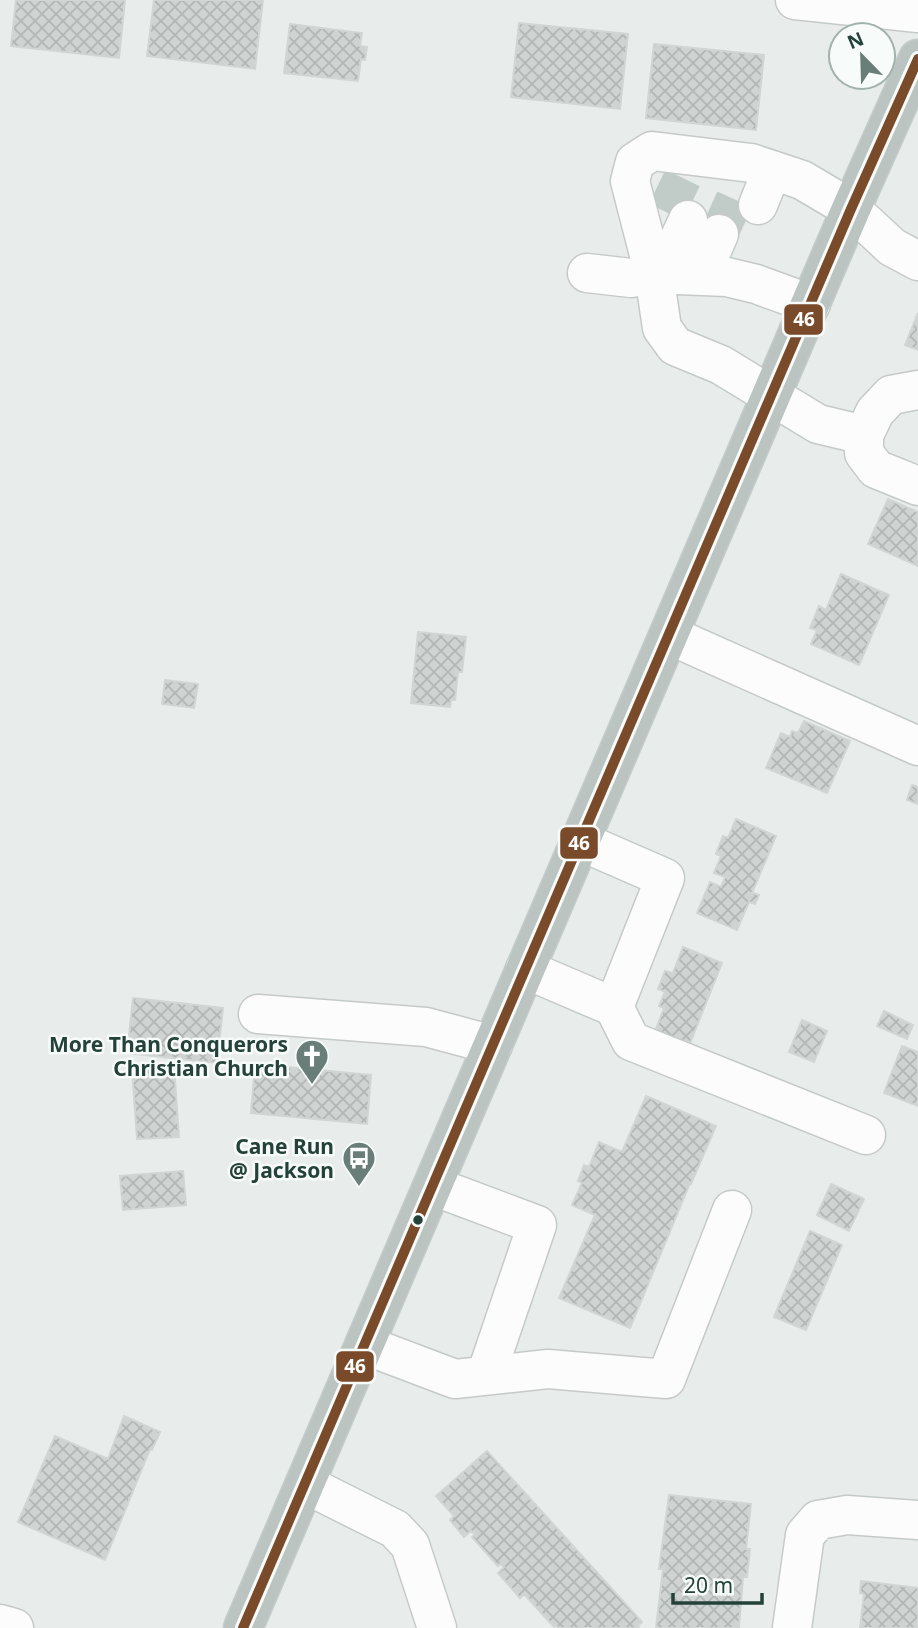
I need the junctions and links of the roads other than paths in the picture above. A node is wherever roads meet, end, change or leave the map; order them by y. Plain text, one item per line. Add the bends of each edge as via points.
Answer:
1 (795, 0) edge
2 (918, 13) edge
3 (918, 59) edge
4 (851, 209) junction
5 (918, 261) edge
6 (655, 266) junction
7 (587, 273) dead end
8 (714, 276) junction
9 (811, 304) junction
10 (918, 390) edge
11 (771, 398) junction
12 (864, 435) junction
13 (918, 486) edge
14 (669, 635) junction
15 (918, 746) edge
16 (580, 841) junction
17 (525, 969) junction
18 (614, 1007) junction
19 (258, 1014) dead end
20 (493, 1045) junction
21 (866, 1135) dead end
22 (433, 1186) junction
23 (732, 1210) dead end
24 (365, 1345) junction
25 (486, 1375) junction
26 (305, 1485) junction
27 (918, 1520) edge
28 (0, 1624) edge
29 (14, 1628) edge
30 (243, 1628) edge
31 (437, 1628) edge
32 (792, 1628) edge

1 - 2 street
3 - 4 highway
4 - 5 street via 892,247
4 - 6 street via 802,180 727,175 652,151 635,162 630,181
4 - 9 highway
6 - 7 street via 631,278
6 - 8 street
6 - 8 street via 704,227
6 - 11 street via 662,328 676,346 721,365
8 - 9 street via 756,284
9 - 11 highway
10 - 12 street via 891,395 875,412
11 - 12 street via 818,424
11 - 14 highway
12 - 13 street via 864,453 876,469
14 - 15 street
14 - 16 highway
16 - 17 highway
16 - 18 street via 665,878
17 - 18 street
17 - 20 highway
18 - 21 street via 631,1041
19 - 20 street via 426,1027
20 - 22 highway
22 - 24 highway
22 - 25 street via 537,1225
23 - 25 street via 666,1379 548,1369
24 - 25 street via 455,1379
24 - 26 highway
26 - 30 highway
26 - 31 street via 395,1529 410,1545
27 - 32 street via 847,1515 818,1520 805,1535
28 - 29 street

